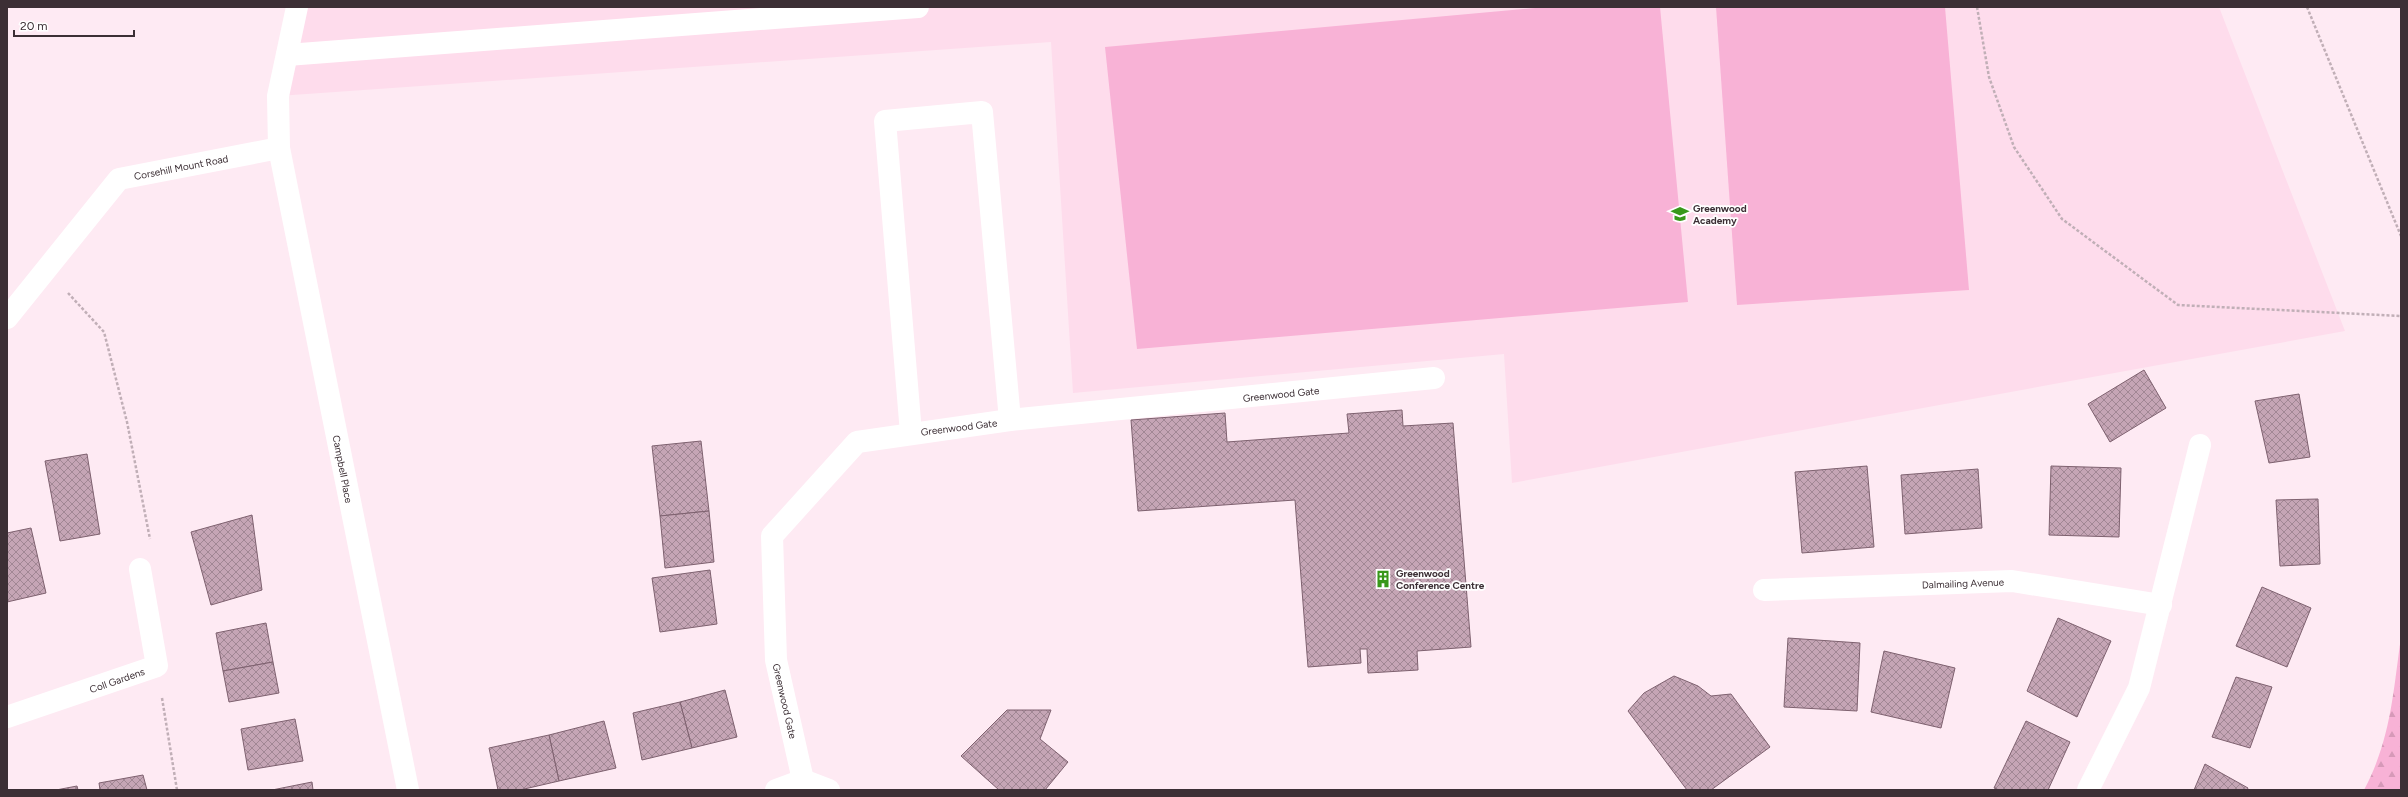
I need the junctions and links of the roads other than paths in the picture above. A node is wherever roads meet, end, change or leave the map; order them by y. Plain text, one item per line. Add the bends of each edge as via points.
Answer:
1 (297, 7) edge
2 (918, 7) edge
3 (698, 16) edge
4 (287, 55) junction
5 (279, 148) junction
6 (7, 318) edge
7 (1434, 378) dead end
8 (1010, 420) junction
9 (911, 433) junction
10 (2200, 445) dead end
11 (140, 569) road end
12 (1764, 590) dead end
13 (2161, 605) junction
14 (7, 717) edge
15 (803, 780) junction
16 (408, 790) edge
17 (776, 790) edge
18 (830, 790) edge
19 (2088, 790) edge

1 - 4 street
2 - 3 street
3 - 4 street
4 - 5 street via 278,96
5 - 6 street, Corsehill Mount Road via 119,179
5 - 16 street, Campbell Place
7 - 8 street, Greenwood Gate
8 - 9 street, Greenwood Gate
8 - 9 street via 982,112 885,121
9 - 15 street, Greenwood Gate via 858,442 772,536 776,660
10 - 13 street
11 - 14 street, Coll Gardens via 157,666
12 - 13 street, Dalmailing Avenue via 2012,581
13 - 19 street via 2140,688
15 - 17 street
15 - 18 street

